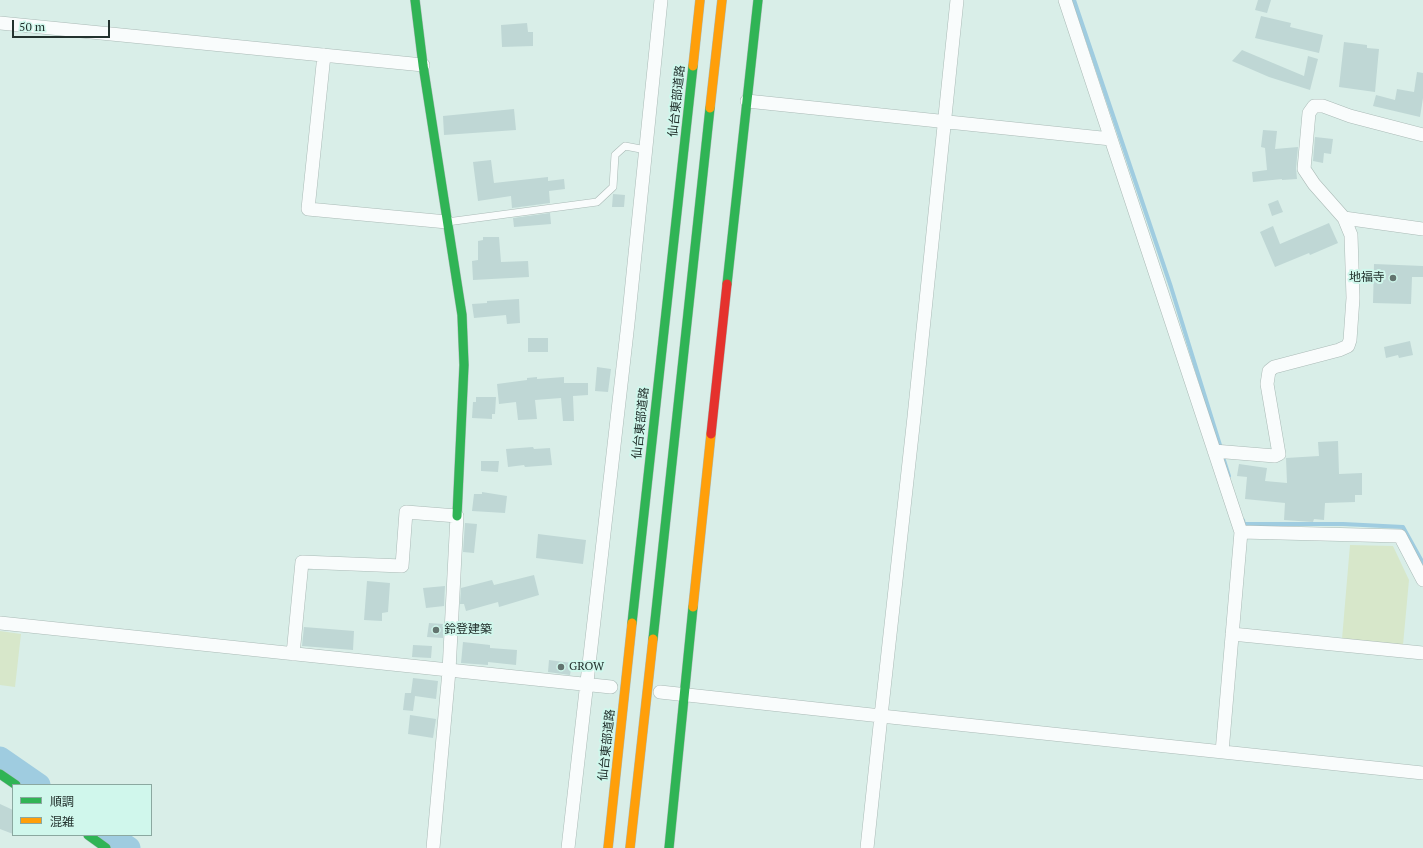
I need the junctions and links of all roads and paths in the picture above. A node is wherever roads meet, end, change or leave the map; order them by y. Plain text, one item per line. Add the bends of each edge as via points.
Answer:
1 (415, 0) edge
2 (661, 0) edge
3 (700, 0) edge
4 (722, 0) edge
5 (758, 0) edge
6 (957, 0) edge
7 (1064, 0) edge
8 (0, 23) edge
9 (324, 56) junction
10 (423, 65) junction
11 (747, 101) junction
12 (944, 122) junction
13 (1423, 135) edge
14 (1111, 139) junction
15 (646, 150) junction
16 (1344, 218) junction
17 (447, 222) junction
18 (1423, 229) edge
19 (1214, 450) junction
20 (457, 516) junction
21 (1241, 532) junction
22 (1423, 580) edge
23 (0, 623) edge
24 (1232, 634) junction
25 (1423, 653) edge
26 (293, 654) junction
27 (449, 671) junction
28 (587, 684) junction
29 (611, 687) dead end
30 (660, 692) dead end
31 (684, 695) junction
32 (881, 716) junction
33 (1222, 752) junction
34 (0, 774) edge
35 (1423, 774) edge
36 (15, 784) edge
37 (89, 836) edge
38 (106, 848) edge
39 (433, 848) edge
40 (568, 848) edge
41 (608, 848) edge
42 (630, 848) edge
43 (669, 848) edge
44 (867, 848) edge

1 - 10 main road
2 - 15 street
3 - 41 main road, 仙台東部道路
4 - 42 main road
5 - 11 main road
6 - 12 street
7 - 14 street
8 - 9 street
9 - 10 street
9 - 17 street via 308,209
10 - 17 main road
11 - 12 street
11 - 31 main road
12 - 14 street
12 - 32 street
13 - 16 street via 1350,116 1323,106 1314,106 1309,113 1304,169
14 - 19 street
15 - 17 lane via 625,146 616,156 613,187 597,202
15 - 28 street
16 - 18 street
16 - 19 street via 1351,235 1353,298 1348,346 1274,366 1269,371 1267,384 1280,454 1275,456
17 - 20 main road via 462,314 464,365
19 - 21 street
20 - 26 street via 406,512 402,566 302,562
20 - 27 street
21 - 22 street via 1400,536
21 - 24 street
23 - 26 street
24 - 25 street
24 - 33 street
26 - 27 street
27 - 28 street
27 - 39 street
28 - 29 street
28 - 40 street
30 - 31 street
31 - 32 street
31 - 43 main road
32 - 33 street
32 - 44 street
33 - 35 street
34 - 36 main road
37 - 38 main road

